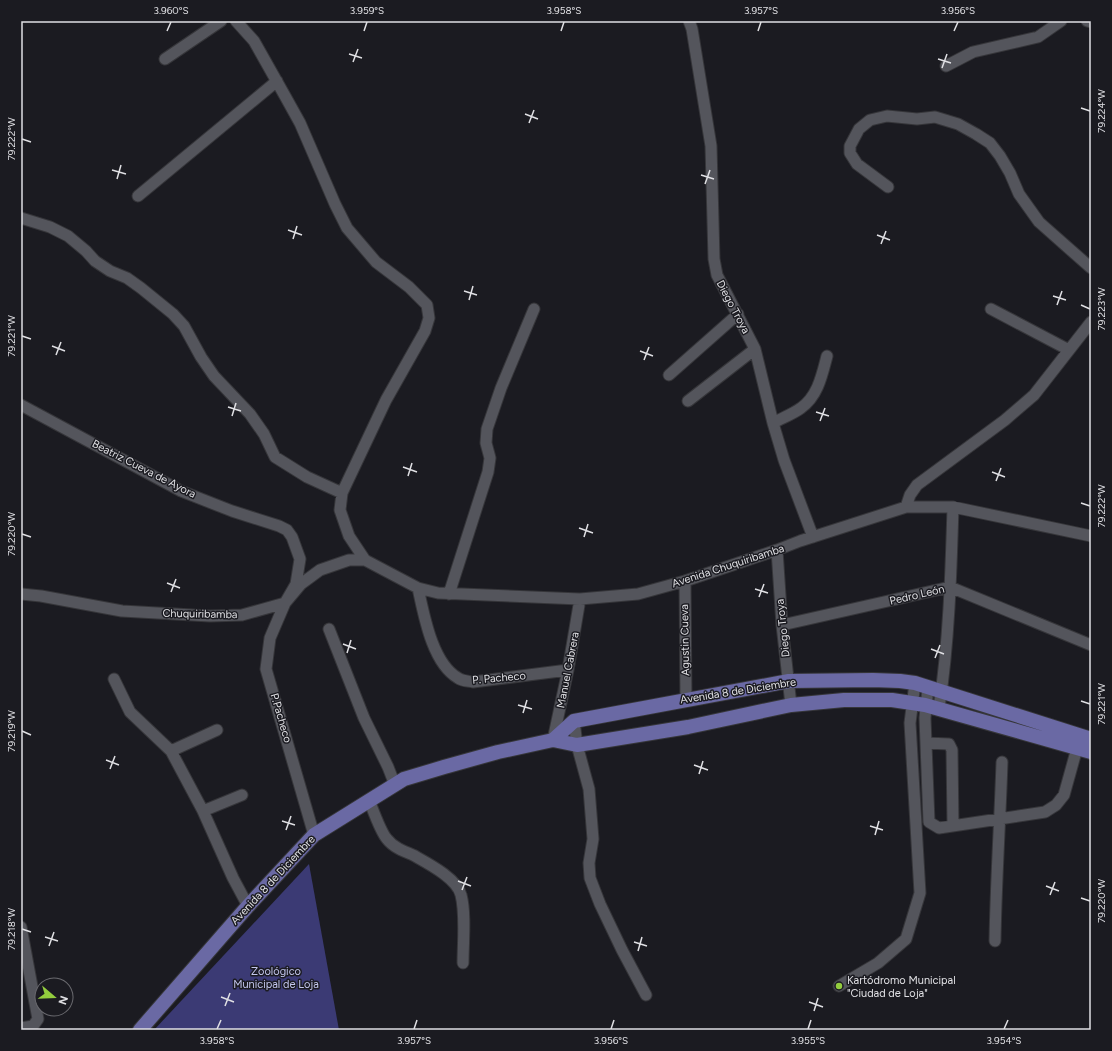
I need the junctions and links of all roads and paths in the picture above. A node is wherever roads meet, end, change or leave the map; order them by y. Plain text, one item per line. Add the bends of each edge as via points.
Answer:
1 (221, 21) edge
2 (236, 21) edge
3 (689, 21) edge
4 (1060, 21) edge
5 (1087, 21) edge
6 (1091, 22) edge
7 (166, 59) dead end
8 (946, 66) dead end
9 (276, 81) junction
10 (888, 187) dead end
11 (138, 196) dead end
12 (21, 218) edge
13 (1091, 268) edge
14 (534, 309) dead end
15 (991, 309) dead end
16 (738, 314) junction
17 (1091, 322) edge
18 (755, 349) junction
19 (1069, 350) junction
20 (827, 356) dead end
21 (669, 375) dead end
22 (688, 401) dead end
23 (21, 405) edge
24 (773, 423) junction
25 (342, 493) junction
26 (906, 507) junction
27 (953, 507) junction
28 (1091, 536) edge
29 (813, 537) junction
30 (777, 550) junction
31 (365, 560) junction
32 (685, 581) junction
33 (950, 587) junction
34 (418, 588) junction
35 (21, 594) edge
36 (449, 594) junction
37 (580, 599) junction
38 (285, 603) junction
39 (782, 625) junction
40 (329, 629) dead end
41 (1091, 645) edge
42 (568, 670) junction
43 (114, 679) dead end
44 (789, 681) junction
45 (921, 685) junction
46 (942, 691) junction
47 (686, 700) junction
48 (918, 704) junction
49 (791, 705) junction
50 (939, 708) junction
51 (574, 720) junction
52 (217, 730) dead end
53 (553, 740) junction
54 (1083, 741) edge
55 (926, 743) junction
56 (577, 745) junction
57 (171, 751) junction
58 (1091, 752) edge
59 (1002, 762) dead end
60 (395, 784) junction
61 (242, 795) dead end
62 (369, 800) junction
63 (203, 810) junction
64 (1000, 819) junction
65 (953, 826) junction
66 (314, 835) junction
67 (248, 906) junction
68 (21, 927) edge
69 (995, 941) dead end
70 (463, 963) dead end
71 (839, 986) dead end
72 (646, 995) dead end
73 (21, 1028) edge
74 (140, 1030) edge

1 - 7 street
2 - 9 street via 254,41
3 - 16 street, Diego Troya via 711,146 714,259 717,275
4 - 8 street via 1038,37 973,52
5 - 6 street
9 - 11 street
9 - 25 street via 300,123 347,228 376,262 409,287 427,305 429,318 425,331 386,400
10 - 13 street via 857,164 850,153 850,146 859,129 870,120 887,116 917,119 935,117 958,124 990,143 1010,173 1019,194 1039,222
12 - 25 street via 68,236 95,261 131,282 173,314 184,326 214,376 250,414 264,434 275,457 307,477
14 - 36 street via 487,429 486,443 490,458 488,472
15 - 19 street
16 - 18 street, Diego Troya
16 - 21 street
17 - 19 street
18 - 22 street
18 - 24 street, Diego Troya
19 - 26 street via 1034,395 1005,420 917,485
20 - 24 street via 820,384 812,397 801,408
23 - 38 street, Beatriz Cueva de Ayora via 181,491 287,530 300,558 296,584
24 - 29 street, Diego Troya
25 - 31 street via 340,510 349,536
26 - 27 street, Avenida Chuquiribamba
26 - 29 street, Avenida Chuquiribamba
27 - 28 street, Avenida Chuquiribamba
27 - 33 street
29 - 30 street, Avenida Chuquiribamba
30 - 32 street, Avenida Chuquiribamba
30 - 39 street, Diego Troya
31 - 34 street, Avenida Chuquiribamba
31 - 38 street via 349,560 320,570 301,584
32 - 37 street, Avenida Chuquiribamba via 638,594
32 - 47 street, Agustin Cueva
33 - 39 street, Pedro León
33 - 41 street, Pedro León
33 - 46 street
34 - 36 street, Avenida Chuquiribamba
34 - 42 street, P. Pacheco via 424,616 440,659 458,679 473,682
35 - 38 street, Chuquiribamba via 122,611 210,616 242,615
36 - 37 street, Avenida Chuquiribamba
37 - 42 street, Manuel Cabrera
38 - 66 street, P.Pacheco via 270,638 266,669
39 - 44 street, Diego Troya
40 - 60 street via 364,718
42 - 53 street, Manuel Cabrera
43 - 57 street via 130,712
44 - 45 main road, Avenida 8 de Diciembre via 873,680
44 - 47 main road, Avenida 8 de Diciembre
44 - 49 street, Diego Troya
45 - 46 main road, Avenida 8 de Diciembre
45 - 48 street
46 - 50 street
46 - 54 main road, Avenida 8 de Diciembre
47 - 51 main road, Avenida 8 de Diciembre
48 - 49 main road, Avenida 8 de Diciembre via 892,700 844,700
48 - 50 main road, Avenida 8 de Diciembre
48 - 55 street
48 - 71 street via 910,722 920,892 906,938 878,963
49 - 56 main road, Avenida 8 de Diciembre via 688,728
50 - 54 main road, Avenida 8 de Diciembre
51 - 53 main road
51 - 56 street
52 - 57 street
53 - 56 main road, Avenida 8 de Diciembre
53 - 60 main road, Avenida 8 de Diciembre via 498,752 404,779
54 - 58 main road, Avenida 8 de Diciembre
54 - 64 street via 1064,795 1056,805 1045,812
55 - 65 street via 929,822 939,828
55 - 65 street via 948,744 952,750
56 - 72 street via 589,789 593,839 589,863 590,878 622,950
57 - 63 street
59 - 64 street
60 - 62 main road, Avenida 8 de Diciembre
61 - 63 street
62 - 66 main road, Avenida 8 de Diciembre
62 - 70 street via 386,839 395,847 447,876 461,894
63 - 67 street
64 - 65 street
64 - 69 street
66 - 67 main road, Avenida 8 de Diciembre
67 - 74 main road, Avenida 8 de Diciembre
68 - 73 street via 38,1019 33,1026

